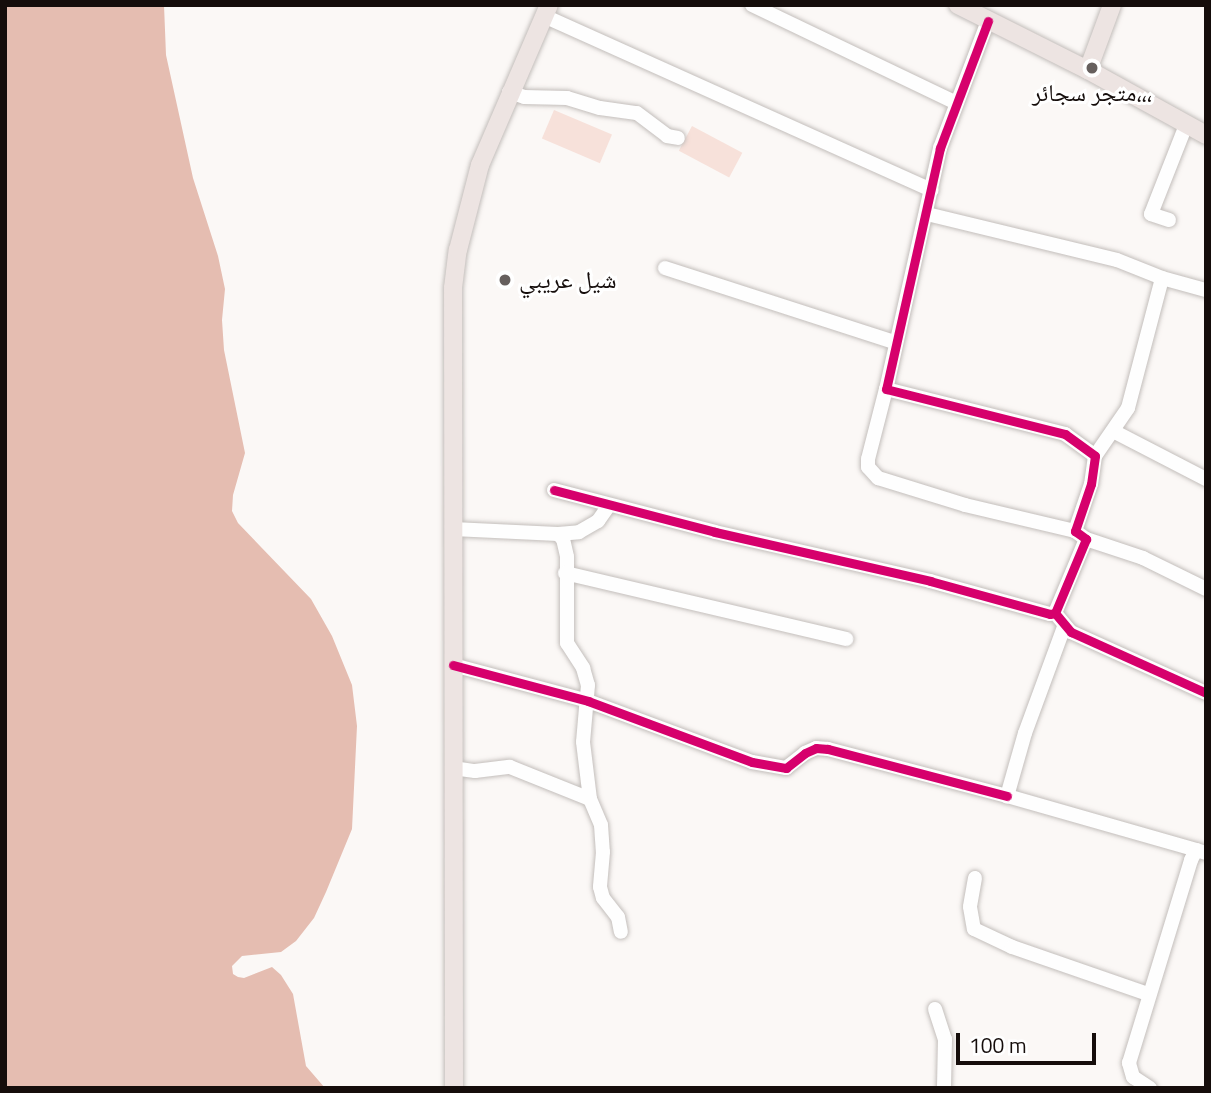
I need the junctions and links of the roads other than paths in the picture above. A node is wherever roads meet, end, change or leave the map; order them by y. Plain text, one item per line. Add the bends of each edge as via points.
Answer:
1 (752, 5) edge
2 (958, 5) edge
3 (1112, 5) edge
4 (546, 10) edge
5 (988, 21) junction
6 (1088, 70) junction
7 (509, 92) junction
8 (957, 103) junction
9 (1186, 125) junction
10 (1206, 135) edge
11 (678, 138) dead end
12 (932, 190) junction
13 (927, 214) junction
14 (1169, 220) dead end
15 (665, 268) dead end
16 (1163, 278) junction
17 (1206, 290) edge
18 (894, 342) junction
19 (886, 389) junction
20 (1113, 431) junction
21 (1095, 456) junction
22 (1206, 479) edge
23 (554, 490) dead end
24 (609, 505) junction
25 (453, 529) junction
26 (558, 534) junction
27 (1081, 535) junction
28 (565, 573) junction
29 (1206, 589) edge
30 (1055, 613) junction
31 (1064, 626) junction
32 (846, 639) dead end
33 (453, 666) junction
34 (1206, 693) edge
35 (588, 701) junction
36 (453, 768) junction
37 (1007, 796) junction
38 (590, 799) junction
39 (1201, 851) edge
40 (975, 878) dead end
41 (621, 932) dead end
42 (1148, 994) junction
43 (935, 1009) dead end
44 (454, 1088) edge
45 (944, 1088) edge
46 (1150, 1088) edge

1 - 8 street
2 - 5 main road
3 - 6 main road
4 - 7 main road
4 - 12 street
5 - 6 main road
5 - 8 street
6 - 9 main road
7 - 11 street via 637,113 667,136
7 - 25 main road via 472,188 454,276
8 - 12 street via 940,148
9 - 10 main road
9 - 14 street via 1151,214
12 - 13 street
13 - 16 street via 1117,260
13 - 18 street
15 - 18 street
16 - 17 street
16 - 20 street via 1128,408
18 - 19 street
19 - 21 street via 1065,434
19 - 27 street via 867,458 878,478
20 - 21 street
20 - 22 street
21 - 27 street
23 - 24 street
24 - 26 street via 598,521 579,532
24 - 30 street
25 - 26 street
25 - 33 main road
26 - 28 street via 566,549
27 - 29 street
27 - 30 street
28 - 32 street
28 - 35 street via 567,643 583,668
30 - 31 street
31 - 34 street
31 - 37 street
33 - 35 street
33 - 36 main road
35 - 37 street via 752,762 786,768 805,752 828,749
35 - 38 street via 583,742
36 - 38 street via 510,767
36 - 44 main road
37 - 39 street
38 - 41 street via 601,825 600,887 618,916
39 - 42 street
40 - 42 street via 970,907 974,929 1012,947
42 - 46 street via 1129,1071
43 - 45 street via 945,1039

